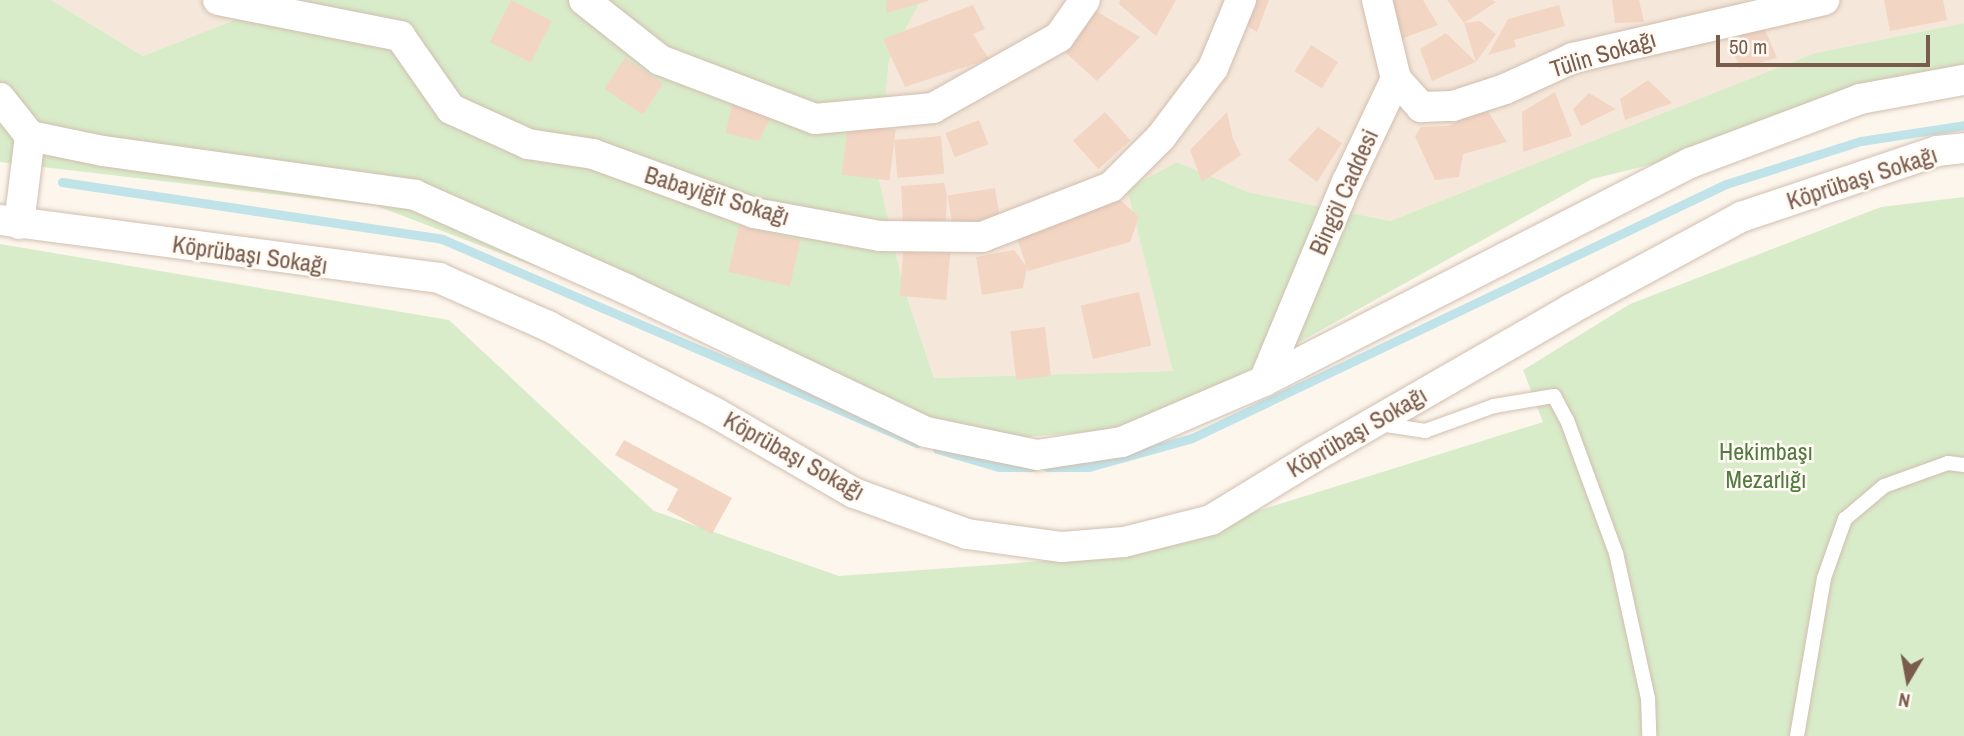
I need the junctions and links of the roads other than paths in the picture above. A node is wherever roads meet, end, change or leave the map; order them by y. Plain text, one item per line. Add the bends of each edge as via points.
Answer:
1 (218, 0) edge
2 (584, 0) edge
3 (1085, 0) edge
4 (1241, 0) edge
5 (1377, 0) edge
6 (1824, 0) edge
7 (1396, 79) junction
8 (1964, 80) edge
9 (0, 98) edge
10 (30, 136) junction
11 (1964, 148) edge
12 (10, 222) edge
13 (1264, 381) junction
14 (1373, 423) junction
15 (1964, 465) edge
16 (1649, 736) edge
17 (1797, 736) edge

1 - 4 street, Babayiğit Sokağı via 400,36 452,109 528,144 593,154 754,213 880,236 982,237 1111,187 1161,137 1213,68
2 - 3 street via 660,60 816,119 933,108 1059,37
5 - 7 street
6 - 7 street, Tülin Sokağı via 1573,58 1505,89 1453,106 1421,107
7 - 13 street, Bingöl Caddesi via 1347,181
8 - 13 street via 1860,99 1690,163
9 - 10 street
10 - 12 street, Köprübaşı Sokağı
10 - 13 street via 103,152 415,195 626,289 926,432 1037,455 1122,442
11 - 14 street, Köprübaşı Sokağı via 1937,151 1741,217
12 - 14 street, Köprübaşı Sokağı via 439,278 548,326 715,412 854,493 967,534 1062,547 1124,542 1211,520
14 - 16 lane via 1425,430 1494,406 1553,396 1567,420 1616,553 1648,698
15 - 17 lane via 1948,463 1884,486 1845,519 1824,578

